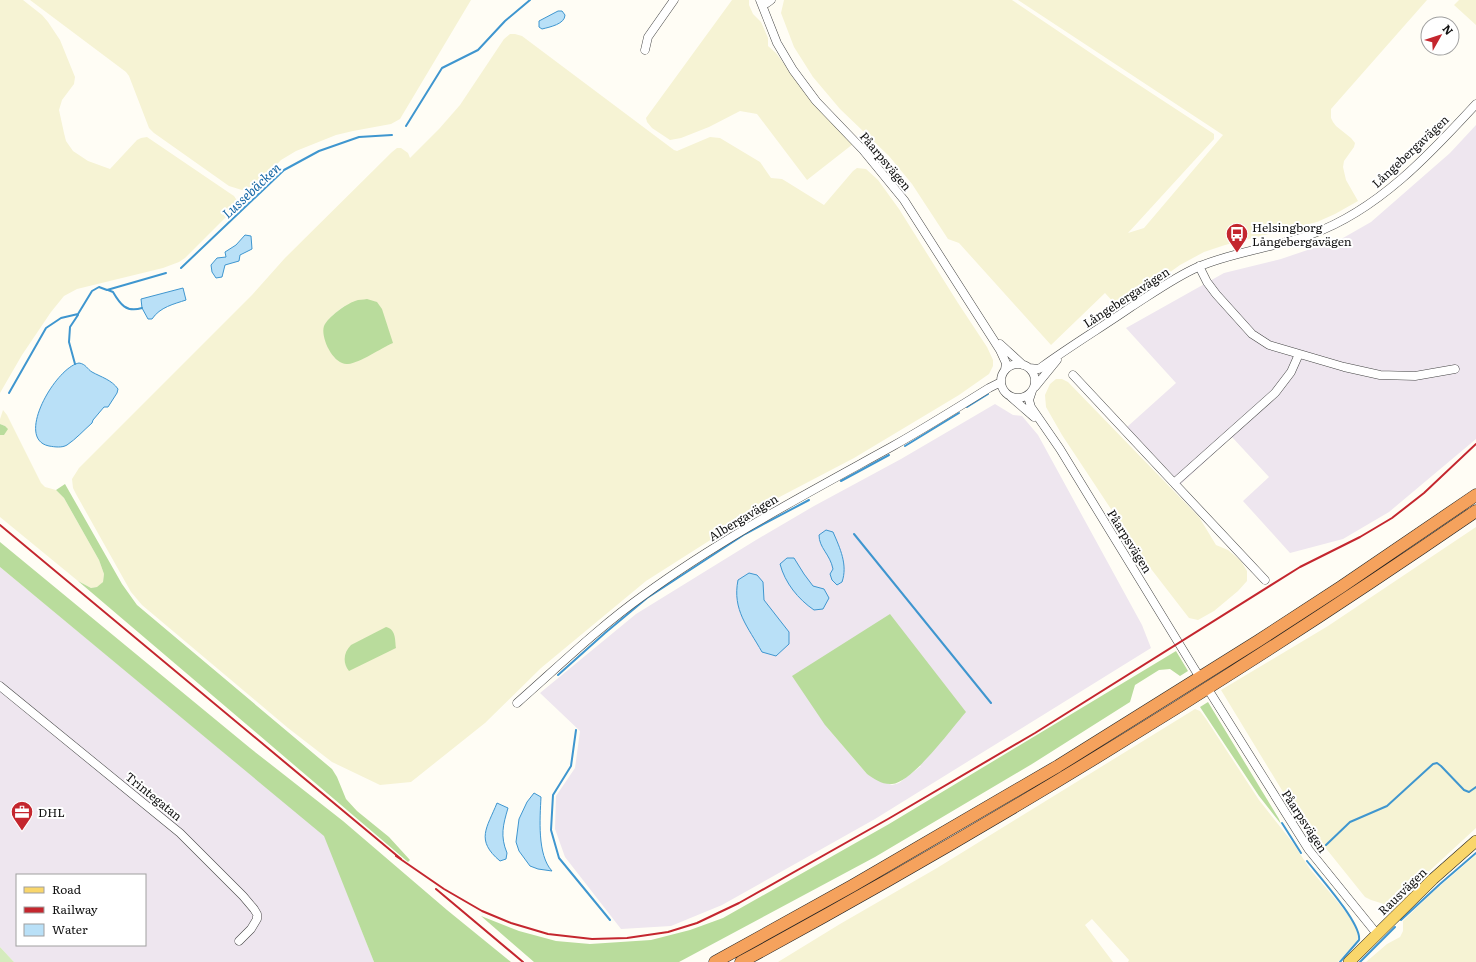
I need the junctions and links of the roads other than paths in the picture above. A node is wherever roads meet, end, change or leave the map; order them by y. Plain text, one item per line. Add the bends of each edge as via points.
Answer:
1 (674, 0) edge
2 (770, 0) edge
3 (761, 2) edge
4 (645, 50) dead end
5 (1476, 104) edge
6 (1199, 266) junction
7 (991, 335) junction
8 (1068, 350) junction
9 (1299, 354) junction
10 (1026, 367) junction
11 (1456, 369) dead end
12 (1005, 370) junction
13 (1072, 375) dead end
14 (1001, 382) junction
15 (1033, 389) junction
16 (1010, 396) junction
17 (1040, 423) junction
18 (1174, 483) junction
19 (1476, 495) edge
20 (1476, 511) edge
21 (1265, 580) dead end
22 (1197, 673) dead end
23 (0, 686) edge
24 (1211, 694) dead end
25 (517, 703) dead end
26 (1476, 841) edge
27 (1377, 934) junction
28 (239, 941) dead end
29 (715, 962) edge
30 (741, 962) edge
31 (1349, 962) edge

1 - 4 street via 648,37
2 - 3 street, Påarpsvägen via 767,3
3 - 7 street, Påarpsvägen via 777,43 802,83 904,200
5 - 6 street, Långebergavägen via 1410,171 1356,212 1311,234
6 - 8 street, Långebergavägen via 1170,282
6 - 9 street via 1216,294 1258,339 1273,347
7 - 10 street, Påarpsvägen
7 - 12 street, Påarpsvägen via 1004,358
8 - 10 street, Långebergavägen via 1040,368
8 - 15 street, Långebergavägen
9 - 11 street via 1380,374 1415,376
9 - 18 street via 1291,372 1275,392
10 - 12 street via 1013,365
10 - 15 street via 1035,379
12 - 14 street
13 - 18 street
14 - 16 street
14 - 25 street, Albergavägen via 894,446 742,530 677,572 601,629
15 - 16 street via 1022,398
15 - 17 street, Påarpsvägen via 1030,405
16 - 17 street, Påarpsvägen
17 - 22 street, Påarpsvägen via 1064,456
18 - 21 street
19 - 29 highway via 1341,587 1071,758 852,886
20 - 30 highway via 1274,646 1086,763 878,886
23 - 28 street, Trintegatan via 193,845 243,896 257,917 255,924
24 - 27 street, Påarpsvägen via 1309,850
26 - 27 main road, Rausvägen
27 - 31 main road, Rausvägen

